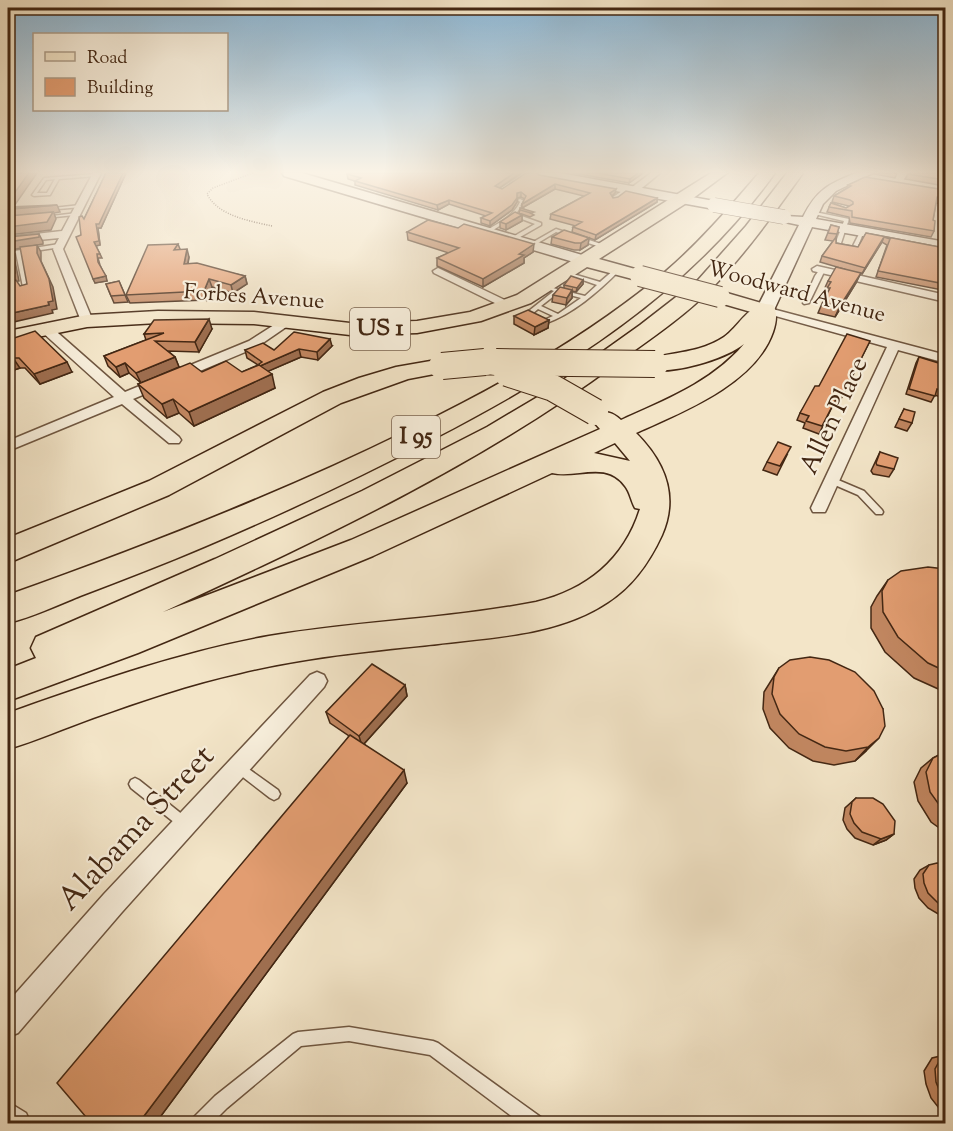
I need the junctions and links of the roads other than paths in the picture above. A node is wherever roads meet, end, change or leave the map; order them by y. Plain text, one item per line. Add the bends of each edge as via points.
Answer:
1 (69, 226) edge
2 (466, 226) edge
3 (497, 226) edge
4 (536, 226) edge
5 (639, 226) edge
6 (722, 226) edge
7 (755, 226) edge
8 (808, 226) edge
9 (849, 226) edge
10 (487, 232) junction
11 (65, 234) junction
12 (513, 239) junction
13 (8, 240) edge
14 (583, 240) junction
15 (531, 245) junction
16 (556, 245) junction
17 (59, 246) junction
18 (605, 247) junction
19 (945, 247) edge
20 (18, 251) junction
21 (8, 253) edge
22 (583, 260) junction
23 (618, 270) junction
24 (820, 270) joint
25 (438, 271) dead end
26 (556, 283) junction
27 (601, 284) junction
28 (16, 286) edge
29 (586, 298) junction
30 (945, 299) edge
31 (806, 303) dead end
32 (510, 306) junction
33 (538, 307) junction
34 (765, 310) junction
35 (558, 316) junction
36 (87, 321) junction
37 (285, 322) junction
38 (46, 328) junction
39 (8, 337) edge
40 (894, 345) junction
41 (945, 359) edge
42 (442, 366) junction
43 (123, 398) junction
44 (619, 432) junction
45 (174, 440) dead end
46 (8, 446) edge
47 (831, 480) junction
48 (509, 483) junction
49 (819, 508) dead end
50 (879, 512) dead end
51 (644, 539) junction
52 (8, 551) edge
53 (8, 609) edge
54 (8, 663) edge
55 (317, 681) dead end
56 (8, 686) edge
57 (8, 731) edge
58 (239, 767) junction
59 (135, 784) dead end
60 (274, 794) dead end
61 (186, 825) junction
62 (8, 1023) edge
63 (8, 1118) edge
64 (15, 1124) edge
65 (200, 1124) edge
66 (536, 1124) edge

1 - 11 street
2 - 10 main road, Woodward Avenue
3 - 10 lane
4 - 12 lane
5 - 18 main road, Forbes Avenue / US 1
6 - 53 highway, I 95 via 673,275 603,329 531,375 391,450 294,496
7 - 54 highway, I 95 via 705,284 582,380 528,414 416,476 281,543 105,624
8 - 34 main road
9 - 19 main road via 862,232
10 - 12 main road, Woodward Avenue
11 - 13 street
11 - 17 street
12 - 15 main road, Woodward Avenue
14 - 15 lane via 556,230
14 - 16 lane via 571,238
14 - 18 lane
15 - 16 main road, Woodward Avenue
16 - 22 main road, Woodward Avenue
17 - 20 lane
17 - 36 street
18 - 22 main road, Forbes Avenue / US 1
20 - 21 lane
20 - 28 lane via 26,287
22 - 23 main road, Woodward Avenue
22 - 26 main road, Forbes Avenue / US 1
23 - 27 lane
23 - 34 main road, Woodward Avenue, bridge
24 - 30 street
24 - 31 lane
25 - 32 street
26 - 27 lane
26 - 29 lane
26 - 32 main road, Forbes Avenue / US 1
26 - 33 lane
27 - 29 lane
29 - 35 lane
32 - 37 main road, Forbes Avenue / US 1 via 417,327 350,329
33 - 35 lane
33 - 35 lane via 528,314 544,322
34 - 40 street, Woodward Avenue
34 - 42 highway, bridge via 731,342 705,354 655,364 486,362
34 - 44 highway via 764,332 739,364 689,399
36 - 37 main road, Forbes Avenue / US 1 via 220,316
36 - 38 main road, Forbes Avenue / US 1
37 - 43 street via 253,344
38 - 39 main road, Forbes Avenue / US 1
38 - 43 street
40 - 41 street, Woodward Avenue
40 - 47 street, Allen Place
42 - 44 highway, bridge via 494,371 538,381 570,395
42 - 52 highway via 396,373 358,386 159,488
43 - 45 street
43 - 46 street
44 - 48 highway
44 - 51 highway via 644,461 657,494 654,516
47 - 49 street, Allen Place
47 - 50 lane via 861,493
48 - 51 highway via 587,461 617,466 644,491
48 - 56 highway via 351,553
51 - 57 highway via 635,557 608,584 584,600 556,610 523,619 242,657 122,691
55 - 58 street, Alabama Street
58 - 60 lane
58 - 61 street, Alabama Street
59 - 61 lane
61 - 62 street, Alabama Street
63 - 64 street
65 - 66 lane via 298,1039 349,1034 433,1048

